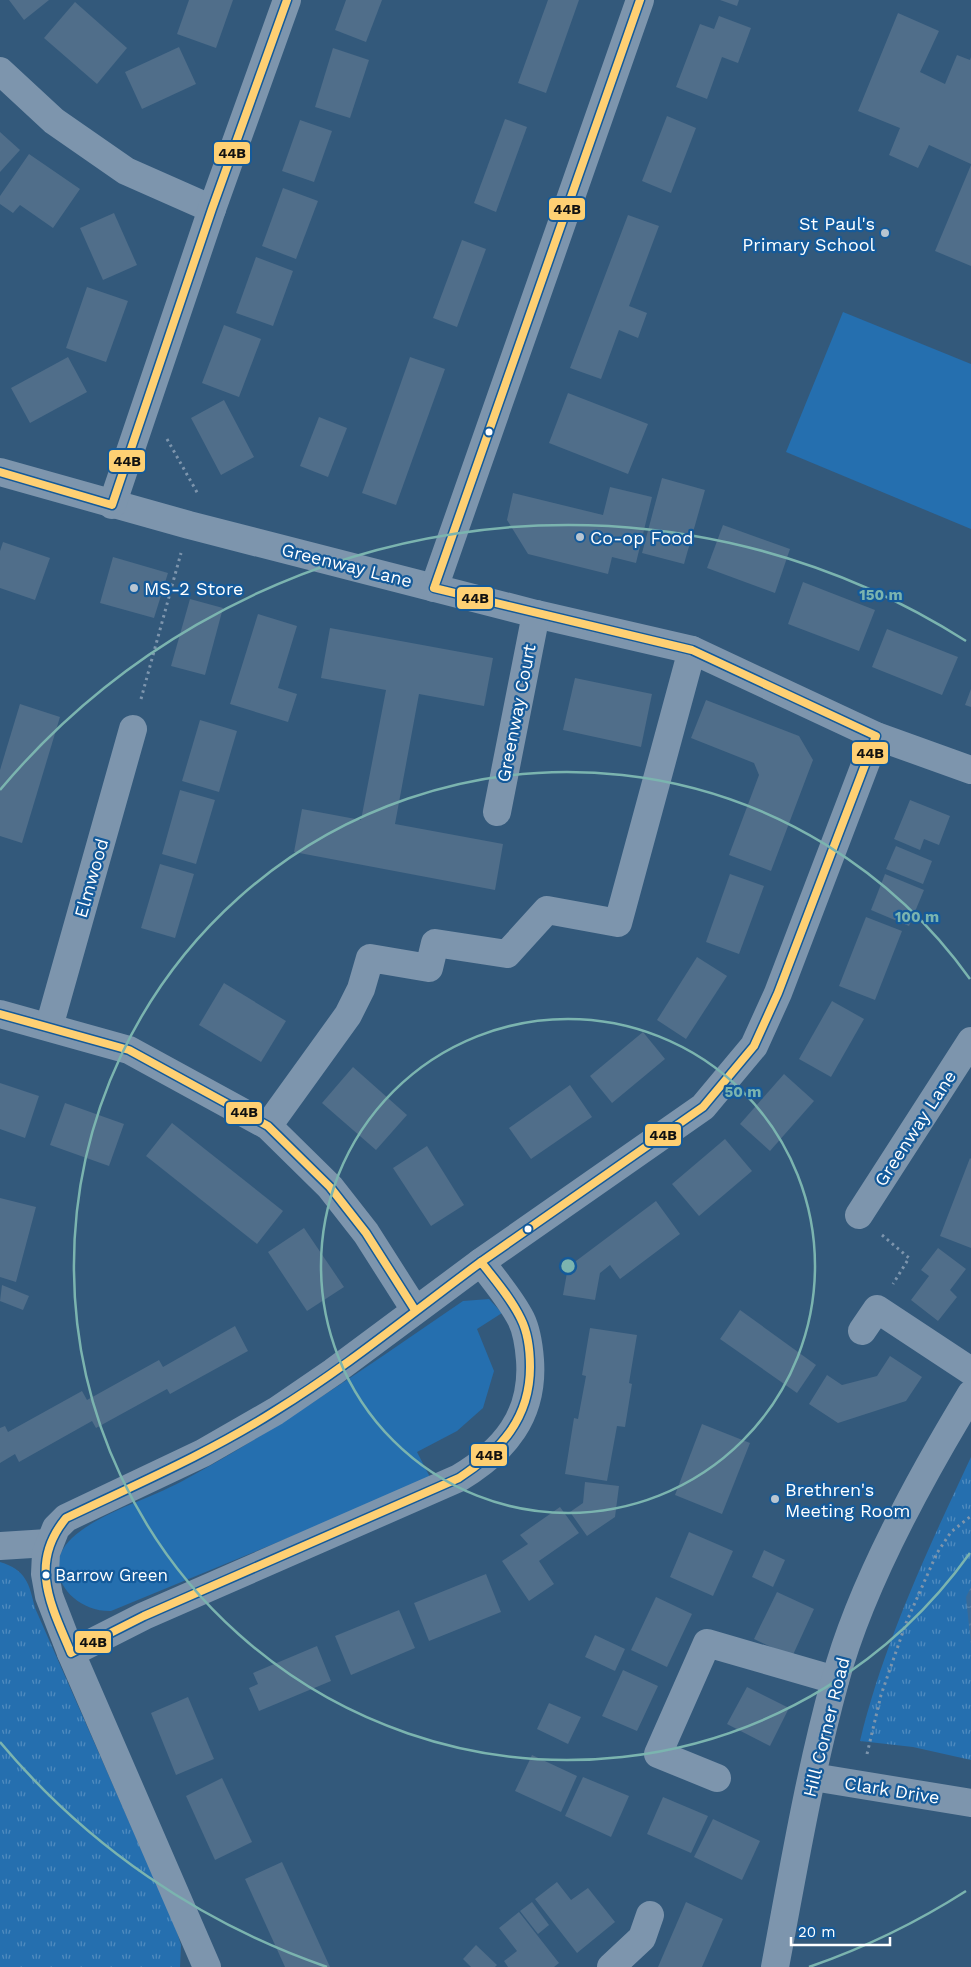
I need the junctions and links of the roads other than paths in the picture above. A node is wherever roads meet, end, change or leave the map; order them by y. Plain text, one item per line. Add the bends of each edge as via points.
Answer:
1 (287, 0) edge
2 (640, 0) edge
3 (0, 71) edge
4 (212, 209) junction
5 (0, 472) edge
6 (112, 505) junction
7 (434, 588) junction
8 (536, 614) junction
9 (692, 650) junction
10 (133, 729) road end
11 (876, 736) junction
12 (971, 770) edge
13 (497, 812) dead end
14 (0, 1014) edge
15 (49, 1027) junction
16 (971, 1042) edge
17 (268, 1126) junction
18 (859, 1215) road end
19 (481, 1262) junction
20 (416, 1310) junction
21 (862, 1330) dead end
22 (971, 1371) edge
23 (971, 1394) edge
24 (48, 1543) junction
25 (0, 1546) edge
26 (71, 1653) junction
27 (835, 1680) junction
28 (813, 1777) junction
29 (717, 1778) dead end
30 (971, 1803) edge
31 (650, 1915) dead end
32 (207, 1967) edge
33 (611, 1967) edge
34 (775, 1967) edge

1 - 4 street
2 - 7 street
3 - 4 street via 54,121 126,171
4 - 6 street
5 - 6 street, Greenway Lane
6 - 7 street, Greenway Lane
7 - 8 street, Greenway Lane
8 - 9 street, Greenway Lane
8 - 13 street, Greenway Court
9 - 11 street, Greenway Lane
9 - 17 street via 618,923 547,910 507,954 435,943 429,968 370,958 361,989 348,1015
10 - 15 street, Elmwood
11 - 12 street, Greenway Lane
11 - 19 street via 778,993 754,1046 703,1107
14 - 15 street
15 - 17 street via 129,1050
16 - 18 street, Greenway Lane
17 - 20 street via 330,1187 371,1241
19 - 20 street
19 - 26 street via 521,1320 529,1345 531,1372 527,1396 520,1417 499,1449 459,1478 144,1616
20 - 24 street via 333,1372 240,1432 162,1474 66,1518
21 - 22 street via 878,1309
23 - 27 street, Hill Corner Road via 885,1555 861,1607
24 - 25 street
24 - 26 street via 46,1584
26 - 32 street
27 - 28 street, Hill Corner Road
27 - 29 street via 707,1642 658,1754
28 - 30 street, Clark Drive
28 - 34 street, Hill Corner Road
31 - 33 street via 642,1938

